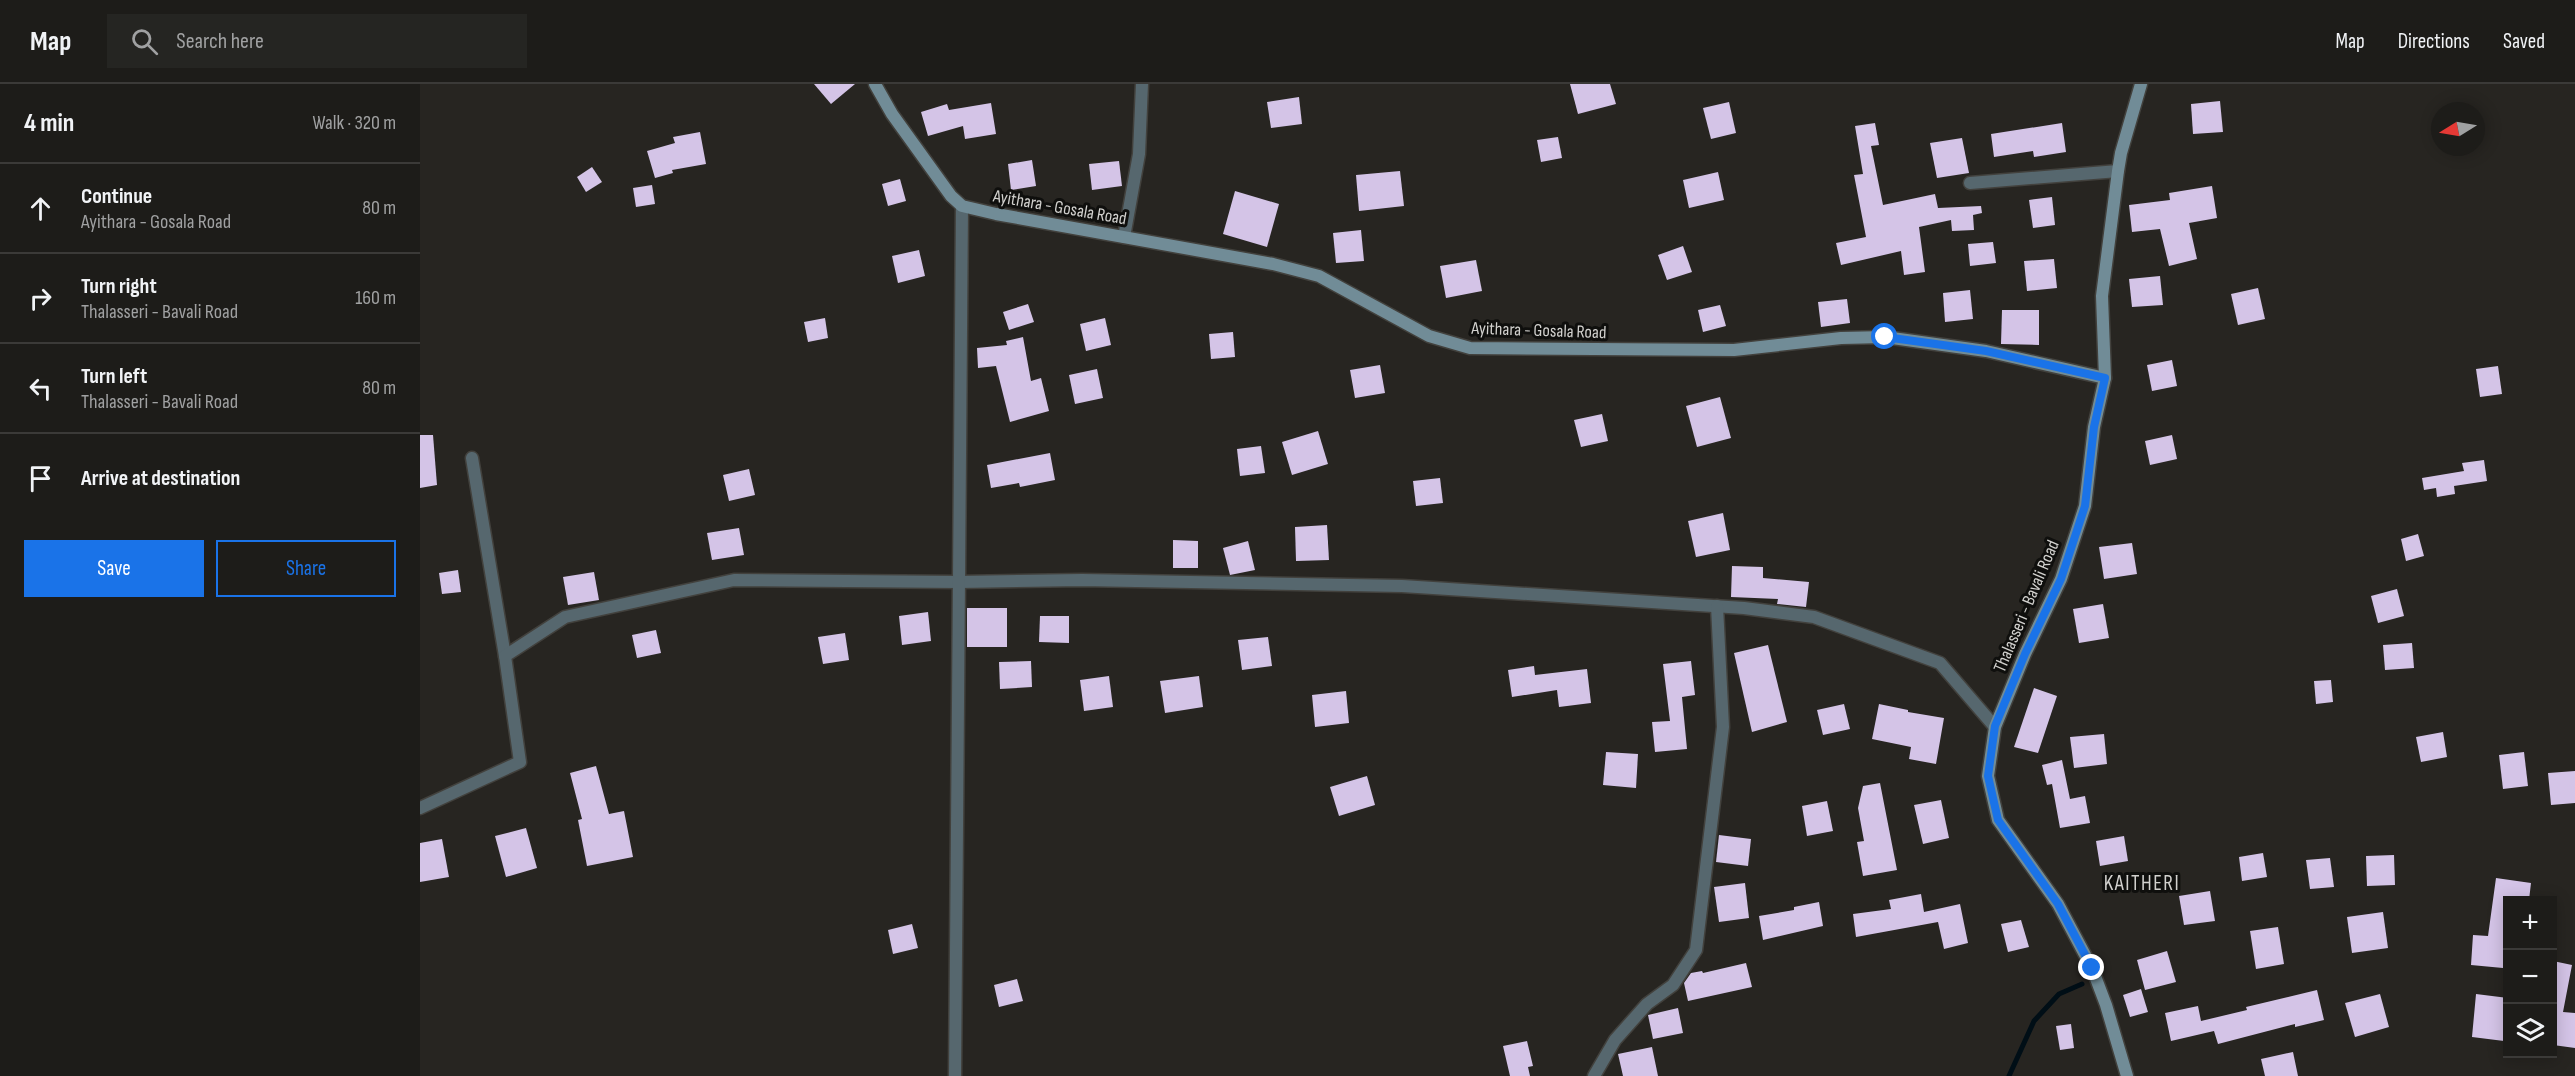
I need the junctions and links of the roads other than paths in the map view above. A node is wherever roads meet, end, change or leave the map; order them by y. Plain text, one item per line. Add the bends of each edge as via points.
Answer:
1 (874, 84) edge
2 (1142, 84) edge
3 (2141, 84) edge
4 (2118, 171) junction
5 (1970, 183) dead end
6 (962, 206) junction
7 (1124, 237) junction
8 (2105, 378) junction
9 (472, 458) dead end
10 (959, 582) junction
11 (1717, 606) junction
12 (505, 656) junction
13 (1995, 726) junction
14 (420, 808) edge
15 (955, 1076) edge
16 (1594, 1076) edge
17 (2127, 1076) edge

1 - 6 main road via 951,196
2 - 7 street via 1139,154
3 - 4 main road, Thalasseri - Bavali Road
4 - 5 street
4 - 8 main road, Thalasseri - Bavali Road via 2102,296
6 - 7 main road, Ayithara - Gosala Road
6 - 10 street
7 - 8 main road, Ayithara - Gosala Road via 1319,276 1429,336 1470,348 1734,350 1885,337 1986,351
8 - 13 main road, Thalasseri - Bavali Road via 2094,427 2085,506 2061,579
9 - 12 street
10 - 11 street via 1082,580 1402,586
10 - 12 street via 734,580 565,617
10 - 15 street
11 - 13 street via 1814,617 1940,663
11 - 16 street via 1723,727 1696,950 1673,985 1647,1004 1615,1040
12 - 14 street via 520,762
13 - 17 main road, Thalasseri - Bavali Road via 1988,776 1998,820 2058,904 2092,968

